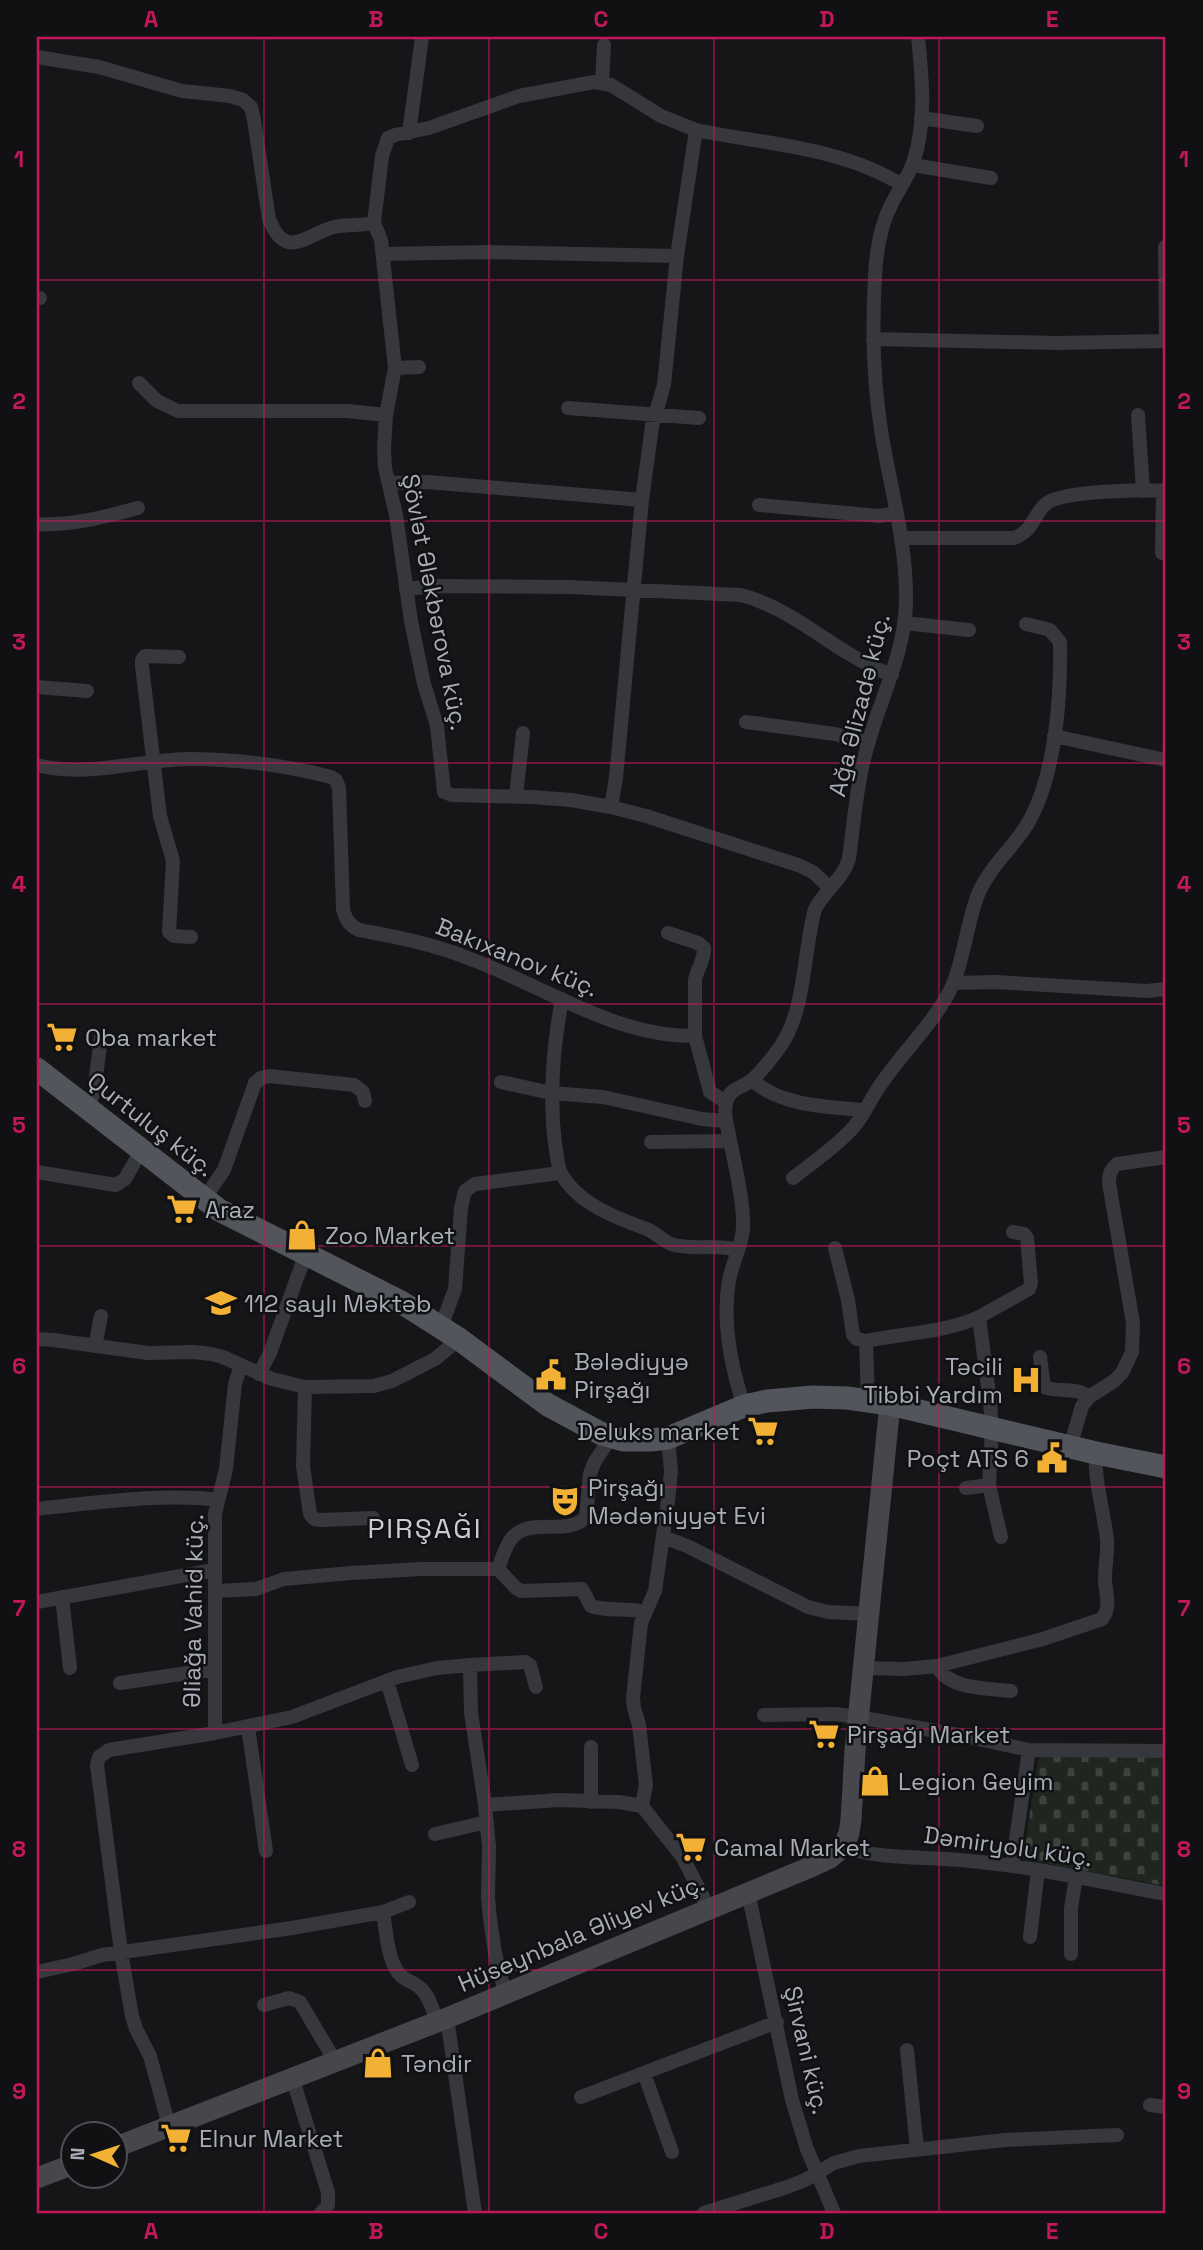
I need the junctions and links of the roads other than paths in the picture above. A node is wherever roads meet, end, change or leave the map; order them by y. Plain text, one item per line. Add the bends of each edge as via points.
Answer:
1 (422, 37) edge
2 (918, 37) edge
3 (604, 45) dead end
4 (37, 57) edge
5 (602, 83) junction
6 (921, 118) junction
7 (977, 126) dead end
8 (696, 130) junction
9 (408, 133) junction
10 (913, 165) junction
11 (992, 178) dead end
12 (901, 186) junction
13 (375, 219) junction
14 (1165, 247) edge
15 (383, 254) junction
16 (677, 256) junction
17 (873, 339) junction
18 (1166, 340) edge
19 (419, 367) dead end
20 (395, 368) junction
21 (139, 383) dead end
22 (568, 408) dead end
23 (656, 414) junction
24 (386, 415) junction
25 (1138, 415) dead end
26 (699, 418) dead end
27 (389, 483) junction
28 (1165, 490) edge
29 (1143, 491) junction
30 (642, 500) junction
31 (759, 505) dead end
32 (138, 508) dead end
33 (897, 513) junction
34 (37, 524) edge
35 (902, 538) junction
36 (1162, 553) dead end
37 (406, 589) junction
38 (634, 590) junction
39 (904, 623) junction
40 (1026, 624) dead end
41 (969, 630) dead end
42 (179, 657) dead end
43 (892, 675) junction
44 (37, 687) edge
45 (87, 691) dead end
46 (746, 722) dead end
47 (523, 733) dead end
48 (1054, 736) junction
49 (869, 742) junction
50 (1166, 760) edge
51 (152, 763) junction
52 (37, 765) edge
53 (516, 796) junction
54 (611, 807) junction
55 (830, 888) junction
56 (668, 933) dead end
57 (191, 937) dead end
58 (953, 983) junction
59 (1166, 989) edge
60 (562, 999) junction
61 (695, 1036) junction
62 (102, 1037) dead end
63 (37, 1069) edge
64 (752, 1080) junction
65 (502, 1082) dead end
66 (551, 1093) junction
67 (365, 1101) dead end
68 (726, 1102) junction
69 (87, 1107) junction
70 (865, 1110) junction
71 (725, 1121) junction
72 (730, 1141) junction
73 (651, 1142) dead end
74 (142, 1149) junction
75 (1166, 1157) edge
76 (37, 1172) edge
77 (560, 1173) junction
78 (793, 1178) dead end
79 (204, 1199) junction
80 (1013, 1232) dead end
81 (835, 1248) dead end
82 (738, 1250) junction
83 (306, 1253) junction
84 (101, 1316) dead end
85 (979, 1317) junction
86 (450, 1333) junction
87 (37, 1339) edge
88 (866, 1341) junction
89 (95, 1346) junction
90 (1040, 1357) dead end
91 (241, 1365) junction
92 (259, 1374) junction
93 (305, 1387) junction
94 (1089, 1397) junction
95 (879, 1402) junction
96 (744, 1406) junction
97 (992, 1429) junction
98 (611, 1437) junction
99 (668, 1437) junction
100 (1070, 1447) junction
101 (1096, 1453) junction
102 (1166, 1467) edge
103 (989, 1485) junction
104 (967, 1488) dead end
105 (217, 1500) junction
106 (37, 1509) edge
107 (373, 1518) dead end
108 (663, 1537) junction
109 (1000, 1537) dead end
110 (498, 1569) junction
111 (214, 1570) junction
112 (215, 1591) junction
113 (62, 1597) junction
114 (37, 1602) edge
115 (645, 1612) junction
116 (869, 1614) junction
117 (470, 1665) junction
118 (937, 1666) junction
119 (70, 1668) dead end
120 (864, 1668) junction
121 (215, 1669) junction
122 (387, 1681) junction
123 (120, 1683) dead end
124 (536, 1686) dead end
125 (1011, 1691) dead end
126 (764, 1715) dead end
127 (858, 1717) junction
128 (248, 1727) junction
129 (215, 1733) junction
130 (591, 1747) dead end
131 (1029, 1750) junction
132 (1166, 1751) edge
133 (412, 1765) dead end
134 (591, 1802) junction
135 (485, 1805) junction
136 (642, 1806) junction
137 (487, 1822) junction
138 (435, 1835) dead end
139 (843, 1847) junction
140 (265, 1851) dead end
141 (1012, 1866) junction
142 (1038, 1870) junction
143 (1076, 1877) junction
144 (748, 1892) junction
145 (1166, 1894) edge
146 (409, 1902) dead end
147 (709, 1909) junction
148 (383, 1912) junction
149 (1030, 1937) dead end
150 (121, 1952) junction
151 (1071, 1954) dead end
152 (37, 1972) edge
153 (505, 1993) junction
154 (264, 2005) dead end
155 (442, 2020) junction
156 (777, 2022) junction
157 (907, 2050) dead end
158 (335, 2061) junction
159 (644, 2073) junction
160 (292, 2077) junction
161 (581, 2097) dead end
162 (1150, 2105) dead end
163 (1166, 2107) edge
164 (169, 2126) junction
165 (1117, 2135) dead end
166 (130, 2141) edge
167 (917, 2149) junction
168 (672, 2152) dead end
169 (60, 2169) edge
170 (817, 2173) junction
171 (37, 2178) edge
172 (321, 2213) edge
173 (475, 2213) edge
174 (704, 2213) edge
175 (834, 2213) edge

1 - 9 street
2 - 6 street, Ağa Əlizadə küç.
3 - 5 street
4 - 13 street via 243,100 251,107 254,120 269,219 281,238 304,242 330,228
5 - 8 street
5 - 9 street via 539,91
6 - 7 street
6 - 10 street, Ağa Əlizadə küç.
8 - 12 street via 827,155
8 - 16 street
9 - 13 street via 385,142
10 - 11 street
10 - 12 street, Ağa Əlizadə küç.
12 - 17 street, Ağa Əlizadə küç. via 879,241
13 - 15 street, Şövlət Ələkbərova küç.
14 - 18 street
15 - 16 street
15 - 20 street, Şövlət Ələkbərova küç.
16 - 23 street via 664,385
17 - 18 street
17 - 33 street, Ağa Əlizadə küç. via 880,423
19 - 20 street
20 - 24 street, Şövlət Ələkbərova küç.
21 - 24 street via 165,406 178,411
22 - 23 street
23 - 26 street
23 - 30 street
24 - 27 street, Şövlət Ələkbərova küç.
25 - 29 street
27 - 30 street via 427,482
27 - 37 street, Şövlət Ələkbərova küç.
28 - 29 street
28 - 36 street
29 - 35 street via 1053,500 1023,535 1014,538
30 - 38 street
31 - 33 street via 878,516
32 - 34 street via 79,523
33 - 35 street, Ağa Əlizadə küç.
35 - 39 street, Ağa Əlizadə küç.
37 - 38 street
37 - 53 street, Şövlət Ələkbərova küç. via 437,726 444,792
38 - 43 street via 761,600
38 - 54 street
39 - 41 street
39 - 43 street, Ağa Əlizadə küç.
40 - 48 street via 1050,630 1060,642
42 - 51 street via 151,655 142,660
43 - 49 street, Ağa Əlizadə küç.
44 - 45 street
46 - 49 street
47 - 53 street
48 - 50 street
48 - 58 street via 1035,811 979,893
49 - 55 street, Ağa Əlizadə küç. via 849,859
51 - 52 street, Bakıxanov küç. via 82,769
51 - 57 street via 173,861 169,932
51 - 60 street, Bakıxanov küç. via 226,761 336,780 343,909 351,926 468,958
53 - 54 street, Şövlət Ələkbərova küç.
54 - 55 street, Şövlət Ələkbərova küç. via 798,865
55 - 64 street, Ağa Əlizadə küç. via 811,922 790,1031
56 - 61 street via 704,948 695,980
58 - 59 street
58 - 70 street
60 - 61 street, Bakıxanov küç. via 651,1033
60 - 66 street
61 - 68 street via 710,1092
62 - 69 street via 94,1093
63 - 69 main road, Qurtuluş küç.
64 - 68 street, Ağa Əlizadə küç. via 729,1094
64 - 70 street via 761,1089 785,1098
65 - 66 street
66 - 71 street via 603,1097
66 - 77 street
67 - 79 street via 354,1085 261,1078 224,1170
68 - 71 street
69 - 74 main road, Qurtuluş küç.
70 - 78 street via 840,1141
71 - 72 street
72 - 73 street
72 - 82 street via 744,1220
74 - 76 street via 116,1185
74 - 79 main road, Qurtuluş küç.
75 - 94 street via 1117,1164 1109,1174 1134,1338 1122,1373
77 - 82 street via 583,1198 671,1244
77 - 86 street via 475,1184 465,1191
79 - 83 main road, Qurtuluş küç.
80 - 85 street via 1027,1238 1030,1289
81 - 88 street via 853,1335
82 - 96 street via 729,1283 727,1318
83 - 86 main road, Qurtuluş küç.
83 - 92 street
84 - 89 street
85 - 88 street via 949,1327
85 - 97 street
86 - 93 street via 435,1359 392,1381 374,1386
86 - 98 main road, Qurtuluş küç. via 548,1405
87 - 89 street
88 - 95 street
89 - 91 street via 211,1354
90 - 94 street via 1044,1387 1075,1390
91 - 92 street
91 - 105 street, Əliağa Vahid küç.
92 - 93 street
93 - 107 street via 303,1466 310,1514 321,1520
94 - 100 street
95 - 96 main road, Qurtuluş küç. via 790,1398
95 - 97 main road, Qurtuluş küç.
95 - 116 street
96 - 99 main road, Qurtuluş küç.
97 - 100 main road, Qurtuluş küç.
97 - 103 street
98 - 99 main road, Qurtuluş küç. via 634,1441
98 - 110 street via 590,1474 586,1517 578,1524 521,1531 510,1540
99 - 108 street via 671,1484
100 - 101 main road, Qurtuluş küç.
101 - 102 main road, Qurtuluş küç.
101 - 118 street via 1107,1541 1107,1613 1102,1619 1043,1639
103 - 104 street
103 - 109 street
105 - 106 street via 140,1500
105 - 111 street, Əliağa Vahid küç.
108 - 115 street via 655,1591
108 - 116 street via 808,1607
110 - 112 street via 351,1573
110 - 115 street via 521,1591 582,1590 591,1606 602,1610
111 - 112 street, Əliağa Vahid küç.
111 - 113 street
112 - 121 street, Əliağa Vahid küç.
113 - 114 street
113 - 119 street
115 - 136 street via 633,1698 646,1786
116 - 120 street
117 - 122 street
117 - 124 street via 525,1662
117 - 135 street via 471,1713
118 - 120 street
118 - 125 street via 951,1681
120 - 127 street
121 - 123 street
121 - 129 street, Əliağa Vahid küç.
122 - 128 street via 314,1710
122 - 133 street
126 - 127 street
127 - 131 street
127 - 139 street via 851,1820
128 - 129 street
128 - 140 street
129 - 150 street via 109,1750 99,1757 98,1784
130 - 134 street
131 - 132 street
131 - 141 street
134 - 135 street
134 - 136 street
135 - 137 street
136 - 147 street via 683,1858
137 - 138 street
137 - 153 street via 490,1919
139 - 141 street, Dəmiryolu küç. via 873,1855
139 - 144 street, Hüseynbala Əliyev küç. via 821,1862
141 - 142 street, Dəmiryolu küç.
142 - 143 street, Dəmiryolu küç.
142 - 149 street
143 - 145 street, Dəmiryolu küç.
143 - 151 street
144 - 147 street, Hüseynbala Əliyev küç.
144 - 156 street, Şirvani küç.
146 - 148 street
147 - 153 street, Hüseynbala Əliyev küç.
148 - 150 street
148 - 155 street via 396,1971 420,1987
150 - 152 street
150 - 164 street via 136,2029 150,2056
153 - 155 street, Hüseynbala Əliyev küç.
154 - 158 street via 289,1998 300,2002
155 - 158 street, Hüseynbala Əliyev küç.
155 - 173 street
156 - 159 street
156 - 170 street, Şirvani küç. via 796,2112
157 - 167 street
158 - 160 street, Hüseynbala Əliyev küç.
159 - 161 street
159 - 168 street
160 - 164 street, Hüseynbala Əliyev küç.
160 - 172 street via 328,2192 328,2205
162 - 163 street
164 - 166 street, Hüseynbala Əliyev küç.
165 - 167 street
167 - 170 street via 859,2156
169 - 171 street
170 - 174 street
170 - 175 street, Şirvani küç.

